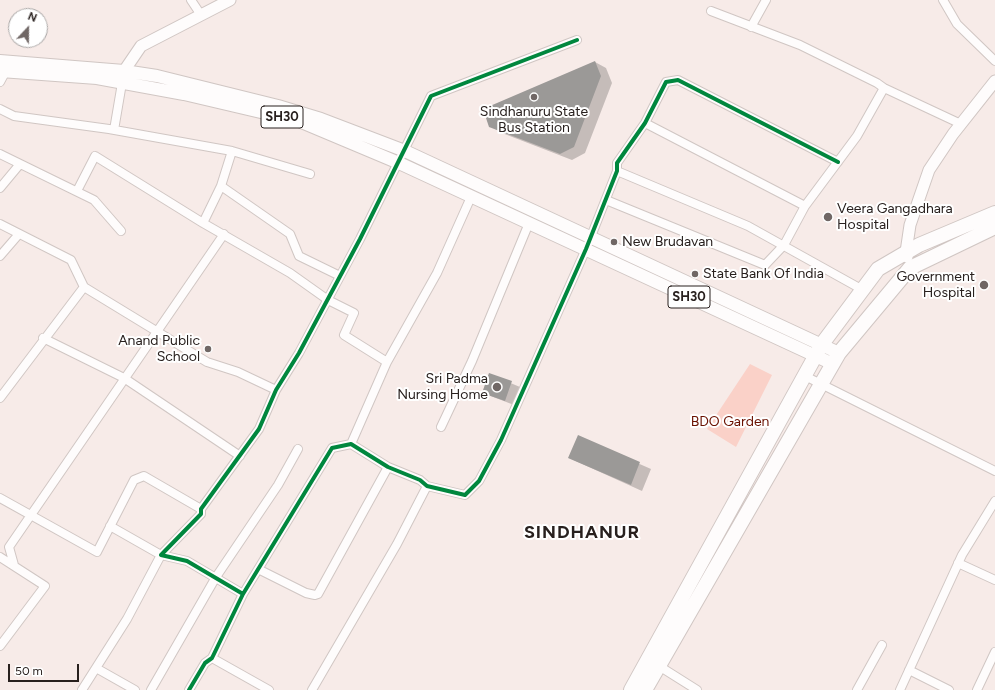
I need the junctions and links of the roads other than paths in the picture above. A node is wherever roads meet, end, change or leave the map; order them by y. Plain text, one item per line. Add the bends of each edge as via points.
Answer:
1 (191, 0) edge
2 (230, 0) edge
3 (766, 0) edge
4 (942, 0) edge
5 (711, 12) dead end
6 (201, 15) junction
7 (751, 27) junction
8 (577, 40) dead end
9 (995, 61) edge
10 (4, 66) edge
11 (123, 77) junction
12 (995, 81) edge
13 (0, 82) edge
14 (884, 88) junction
15 (0, 109) edge
16 (645, 123) junction
17 (961, 124) junction
18 (114, 130) junction
19 (232, 151) junction
20 (405, 151) junction
21 (0, 154) edge
22 (838, 162) junction
23 (399, 163) junction
24 (20, 164) junction
25 (617, 171) junction
26 (310, 174) dead end
27 (221, 186) junction
28 (0, 188) edge
29 (77, 191) junction
30 (471, 197) junction
31 (606, 200) junction
32 (805, 206) junction
33 (995, 213) edge
34 (203, 222) junction
35 (529, 223) junction
36 (0, 224) edge
37 (995, 227) edge
38 (122, 231) dead end
39 (19, 234) junction
40 (224, 234) junction
41 (590, 237) junction
42 (784, 245) junction
43 (586, 249) junction
44 (906, 252) junction
45 (0, 256) edge
46 (910, 268) junction
47 (340, 276) junction
48 (84, 287) junction
49 (863, 290) junction
50 (328, 300) junction
51 (157, 331) junction
52 (43, 338) junction
53 (822, 344) junction
54 (815, 357) junction
55 (836, 359) junction
56 (387, 362) junction
57 (805, 376) junction
58 (124, 378) junction
59 (820, 384) junction
60 (276, 390) junction
61 (0, 398) edge
62 (441, 427) dead end
63 (351, 444) junction
64 (298, 449) dead end
65 (240, 456) junction
66 (388, 467) junction
67 (995, 472) edge
68 (427, 486) junction
69 (0, 498) edge
70 (995, 501) edge
71 (201, 509) junction
72 (30, 514) junction
73 (110, 526) junction
74 (161, 555) junction
75 (0, 557) edge
76 (958, 563) junction
77 (14, 565) junction
78 (260, 570) junction
79 (216, 577) junction
80 (995, 580) edge
81 (243, 594) junction
82 (0, 646) edge
83 (882, 646) dead end
84 (995, 652) edge
85 (212, 658) junction
86 (658, 666) junction
87 (96, 668) junction
88 (909, 670) junction
89 (82, 690) edge
90 (135, 690) edge
91 (151, 690) edge
92 (189, 690) edge
93 (269, 690) edge
94 (312, 690) edge
95 (631, 690) edge
96 (645, 690) edge
97 (697, 690) edge
98 (857, 690) edge
99 (900, 690) edge
100 (949, 690) edge
101 (977, 690) edge

1 - 6 street
2 - 6 street
3 - 7 street
4 - 9 street via 957,24
5 - 7 street
6 - 11 street via 140,46
7 - 14 street via 800,45
8 - 20 street via 431,96
10 - 11 main road
10 - 13 street
11 - 18 street
11 - 20 main road via 157,76 278,106 321,119
11 - 23 main road, SH30 via 299,121
12 - 17 street
14 - 17 street
14 - 22 street via 857,136
15 - 18 street via 14,116
16 - 22 street via 666,82 678,80
16 - 25 street via 617,163
16 - 32 street
17 - 44 street via 929,170 910,225
18 - 19 street
19 - 26 street
19 - 27 street
20 - 23 street
20 - 41 main road
21 - 24 street
22 - 32 street
23 - 30 main road, SH30
23 - 47 street
24 - 28 street
24 - 29 street
25 - 31 street
25 - 42 street via 748,226
27 - 34 street
27 - 47 street via 290,234 299,256
29 - 34 street via 95,156
29 - 38 street via 94,200
30 - 35 main road, SH30
30 - 56 street via 437,273
31 - 41 street
31 - 42 street via 765,265
32 - 42 street
33 - 44 highway
34 - 40 street
35 - 43 main road, SH30
35 - 62 street via 472,361
36 - 39 street
37 - 46 highway
39 - 45 street
39 - 48 street via 71,260
40 - 50 street via 290,273
40 - 51 street
41 - 43 street
41 - 53 main road
42 - 49 street
43 - 54 main road, SH30
43 - 68 street via 501,440 479,481 465,496
44 - 46 street
44 - 49 highway via 878,269
46 - 55 highway
47 - 50 street
48 - 51 street
48 - 52 street
49 - 53 highway
50 - 56 street via 354,313 344,335
50 - 60 street
51 - 58 street
51 - 60 street via 207,362 238,372
52 - 58 street
52 - 61 street
53 - 54 highway
53 - 55 main road
54 - 55 main road, SH30
54 - 57 highway
55 - 59 highway
56 - 63 street
57 - 59 street
57 - 95 highway
58 - 65 street
58 - 72 street
59 - 67 street
59 - 86 highway
60 - 65 street via 259,429
63 - 66 street
63 - 78 street via 332,448
64 - 79 street via 278,484
65 - 71 street
66 - 68 street via 420,480
66 - 78 street via 318,594 315,596
68 - 94 street via 397,544
69 - 72 street
70 - 76 street
71 - 73 street via 144,476 134,480
71 - 74 street via 201,514
72 - 73 street via 97,552
72 - 77 street via 9,547
73 - 74 street
74 - 79 street via 187,561
74 - 87 street via 127,619
75 - 77 street
76 - 80 street
76 - 88 street
77 - 82 street via 45,586
78 - 81 street
79 - 81 street
79 - 91 street
81 - 85 street
83 - 98 street
84 - 101 street
85 - 92 street via 205,663
85 - 93 street
86 - 96 highway
86 - 97 street
87 - 89 street
87 - 90 street
88 - 99 street
88 - 100 street

